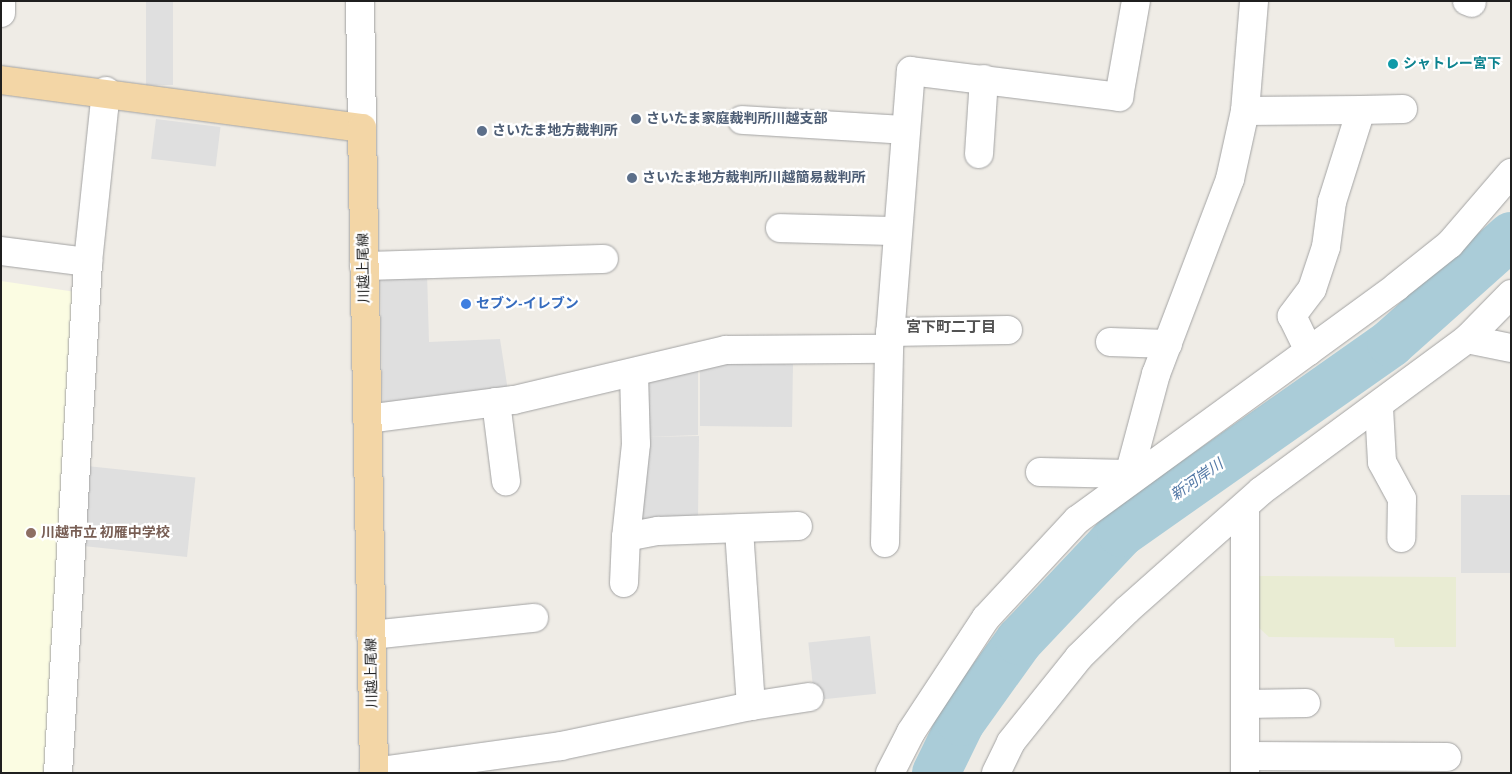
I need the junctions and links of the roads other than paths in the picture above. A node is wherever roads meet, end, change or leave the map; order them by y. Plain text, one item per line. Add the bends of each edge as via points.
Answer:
1 (1, 1) edge
2 (360, 1) edge
3 (1136, 1) edge
4 (1254, 1) edge
5 (1, 13) edge
6 (984, 79) junction
7 (1, 80) edge
8 (106, 91) junction
9 (1403, 109) dead end
10 (1361, 110) junction
11 (1245, 111) junction
12 (742, 120) dead end
13 (362, 128) junction
14 (906, 130) junction
15 (979, 154) dead end
16 (1511, 173) edge
17 (780, 228) dead end
18 (898, 231) junction
19 (1, 251) edge
20 (604, 258) dead end
21 (88, 262) junction
22 (364, 266) junction
23 (1511, 294) edge
24 (1008, 330) dead end
25 (1467, 339) junction
26 (890, 341) junction
27 (1110, 342) dead end
28 (1168, 344) junction
29 (1511, 348) edge
30 (1309, 351) junction
31 (634, 374) junction
32 (496, 402) junction
33 (1379, 408) junction
34 (367, 420) junction
35 (1040, 472) dead end
36 (1128, 478) junction
37 (506, 480) dead end
38 (1245, 507) junction
39 (798, 526) dead end
40 (739, 528) junction
41 (626, 537) junction
42 (1402, 538) dead end
43 (885, 543) dead end
44 (624, 583) dead end
45 (534, 618) dead end
46 (371, 635) junction
47 (809, 697) dead end
48 (1306, 703) dead end
49 (1245, 704) junction
50 (751, 706) junction
51 (1447, 757) dead end
52 (1245, 764) edge
53 (374, 772) edge
54 (58, 773) edge
55 (890, 773) edge
56 (996, 773) edge

1 - 5 street
2 - 13 street
3 - 6 street via 1118,97
4 - 11 street
6 - 14 street via 911,72
6 - 15 street
7 - 8 main road
8 - 13 main road
8 - 21 street
9 - 10 street
10 - 11 street
10 - 30 street via 1332,202 1326,247 1312,289 1292,316
11 - 28 street via 1230,180
12 - 14 street
13 - 22 main road, 川越上尾線
14 - 18 street
16 - 30 street via 1450,244
17 - 18 street
18 - 26 street
19 - 21 street
20 - 22 street
21 - 54 street
22 - 34 main road, 川越上尾線
23 - 25 street
24 - 26 street
25 - 29 street
25 - 33 street
26 - 31 street via 726,350
26 - 43 street
27 - 28 street
28 - 36 street
30 - 36 street
31 - 32 street
31 - 41 street via 636,444
32 - 34 street
32 - 37 street
33 - 38 street
33 - 42 street via 1382,462 1402,499
34 - 46 main road, 川越上尾線
35 - 36 street
36 - 55 street via 1077,520 986,618 911,732
38 - 49 street
38 - 56 street via 1079,657 1011,742
39 - 40 street
40 - 41 street
40 - 50 street
41 - 44 street
45 - 46 street
46 - 53 main road, 川越上尾線
47 - 50 street
48 - 49 street
49 - 52 street
50 - 53 street via 561,746
51 - 52 street

